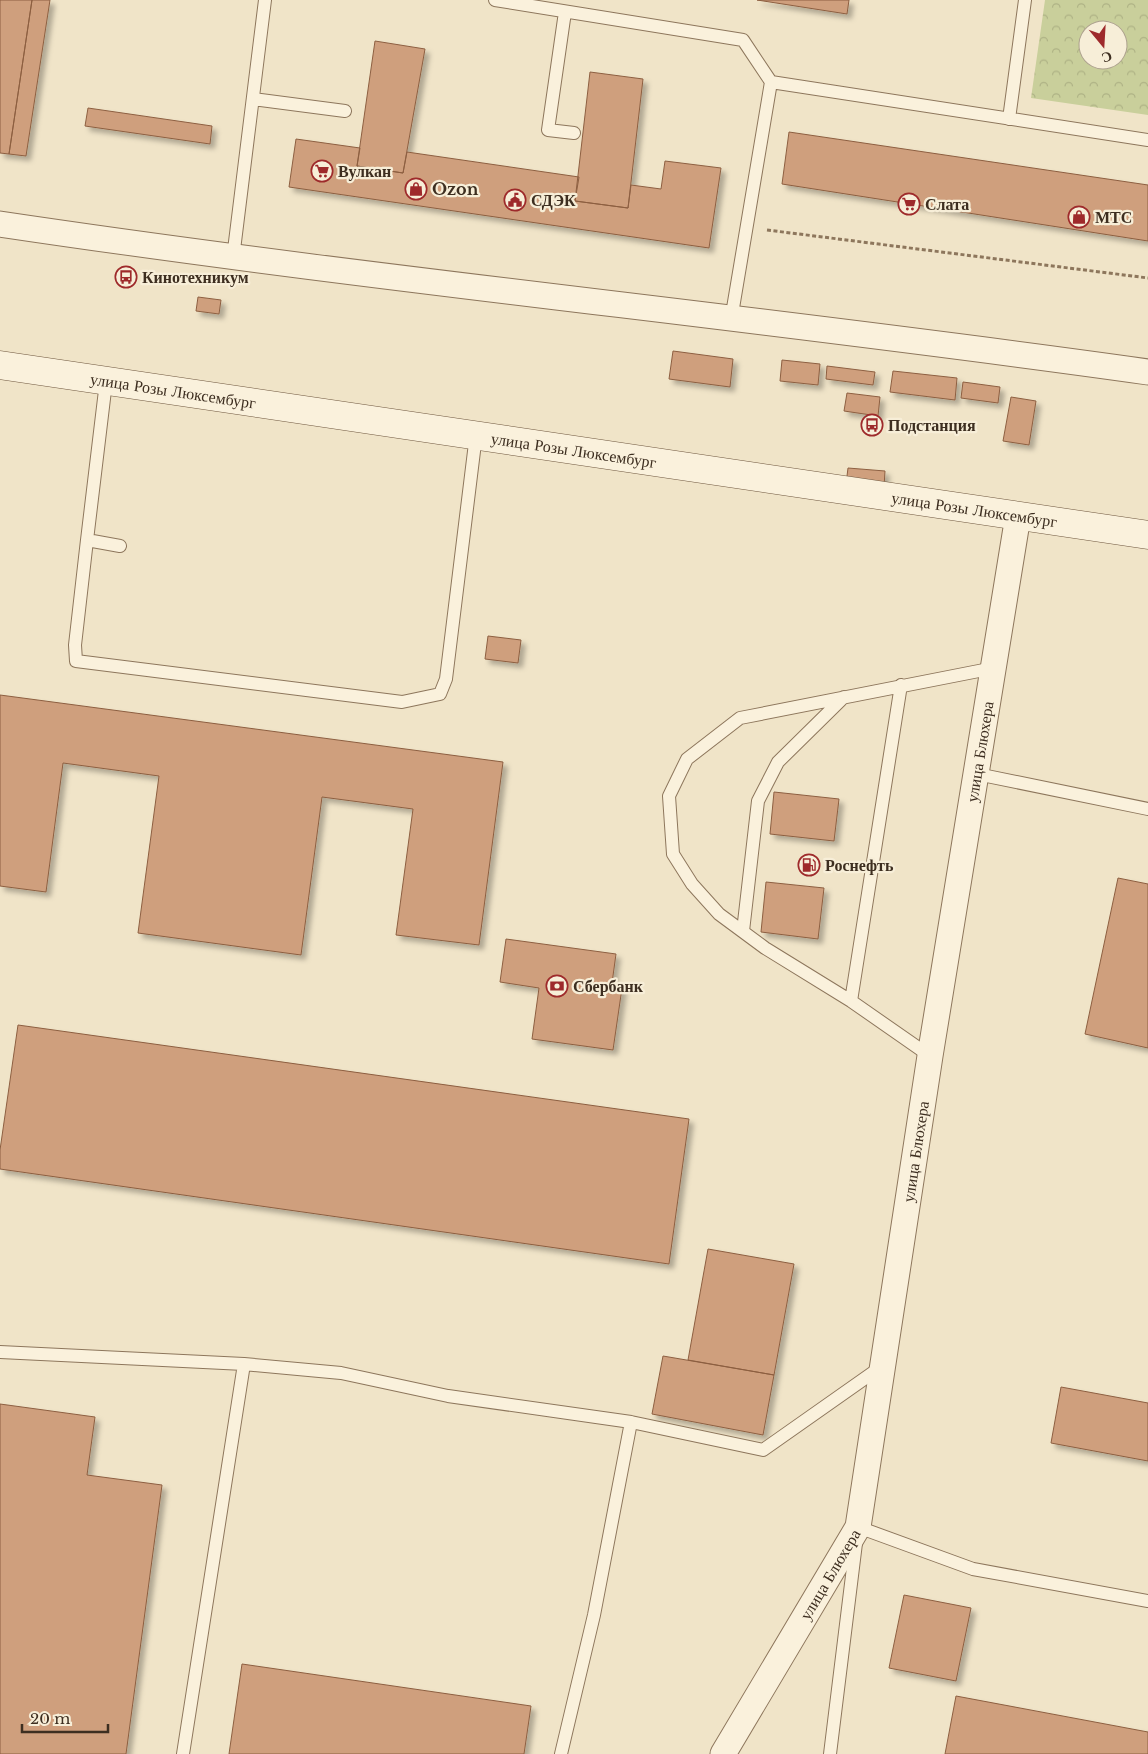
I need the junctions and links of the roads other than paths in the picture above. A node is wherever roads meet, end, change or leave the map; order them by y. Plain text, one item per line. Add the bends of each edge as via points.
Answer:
1 (265, 0) edge
2 (495, 0) edge
3 (1025, 0) edge
4 (565, 12) junction
5 (770, 82) junction
6 (253, 99) junction
7 (345, 111) dead end
8 (1009, 119) junction
9 (574, 134) dead end
10 (1148, 140) edge
11 (0, 224) edge
12 (233, 258) junction
13 (731, 320) junction
14 (0, 365) edge
15 (1148, 372) edge
16 (106, 382) junction
17 (476, 435) junction
18 (1018, 516) junction
19 (1148, 535) edge
20 (87, 540) junction
21 (120, 546) dead end
22 (994, 668) junction
23 (901, 685) junction
24 (844, 697) junction
25 (977, 774) junction
26 (1148, 809) edge
27 (742, 931) junction
28 (851, 1001) junction
29 (930, 1056) junction
30 (0, 1352) edge
31 (244, 1364) junction
32 (883, 1366) junction
33 (631, 1422) junction
34 (858, 1527) junction
35 (1148, 1601) edge
36 (183, 1754) edge
37 (561, 1754) edge
38 (723, 1754) edge
39 (830, 1754) edge

1 - 6 lane
2 - 4 lane
3 - 8 lane
4 - 5 lane via 743,40
4 - 9 lane via 548,130
5 - 8 lane
5 - 13 lane
6 - 7 lane
6 - 12 lane
8 - 10 lane
11 - 12 street
12 - 13 street
13 - 15 street
14 - 16 main road, улица Розы Люксембург
16 - 17 main road, улица Розы Люксембург
16 - 20 lane
17 - 18 main road, улица Розы Люксембург
17 - 20 lane via 446,679 440,694 402,702 76,661
18 - 19 main road, улица Розы Люксембург
18 - 22 street, улица Блюхера
20 - 21 lane
22 - 23 lane
22 - 25 street, улица Блюхера
23 - 24 lane
23 - 28 lane
24 - 27 lane via 778,762 758,801
24 - 27 lane via 740,718 687,759 669,796 673,854 692,884 719,914
25 - 26 lane
25 - 29 street, улица Блюхера
27 - 28 lane
28 - 29 lane
29 - 32 street, улица Блюхера
30 - 31 lane
31 - 33 lane via 341,1373 448,1396
31 - 36 lane
32 - 33 lane via 763,1450
32 - 34 street, улица Блюхера
33 - 37 lane via 594,1615
34 - 35 lane via 973,1569
34 - 38 street, улица Блюхера
34 - 39 lane

